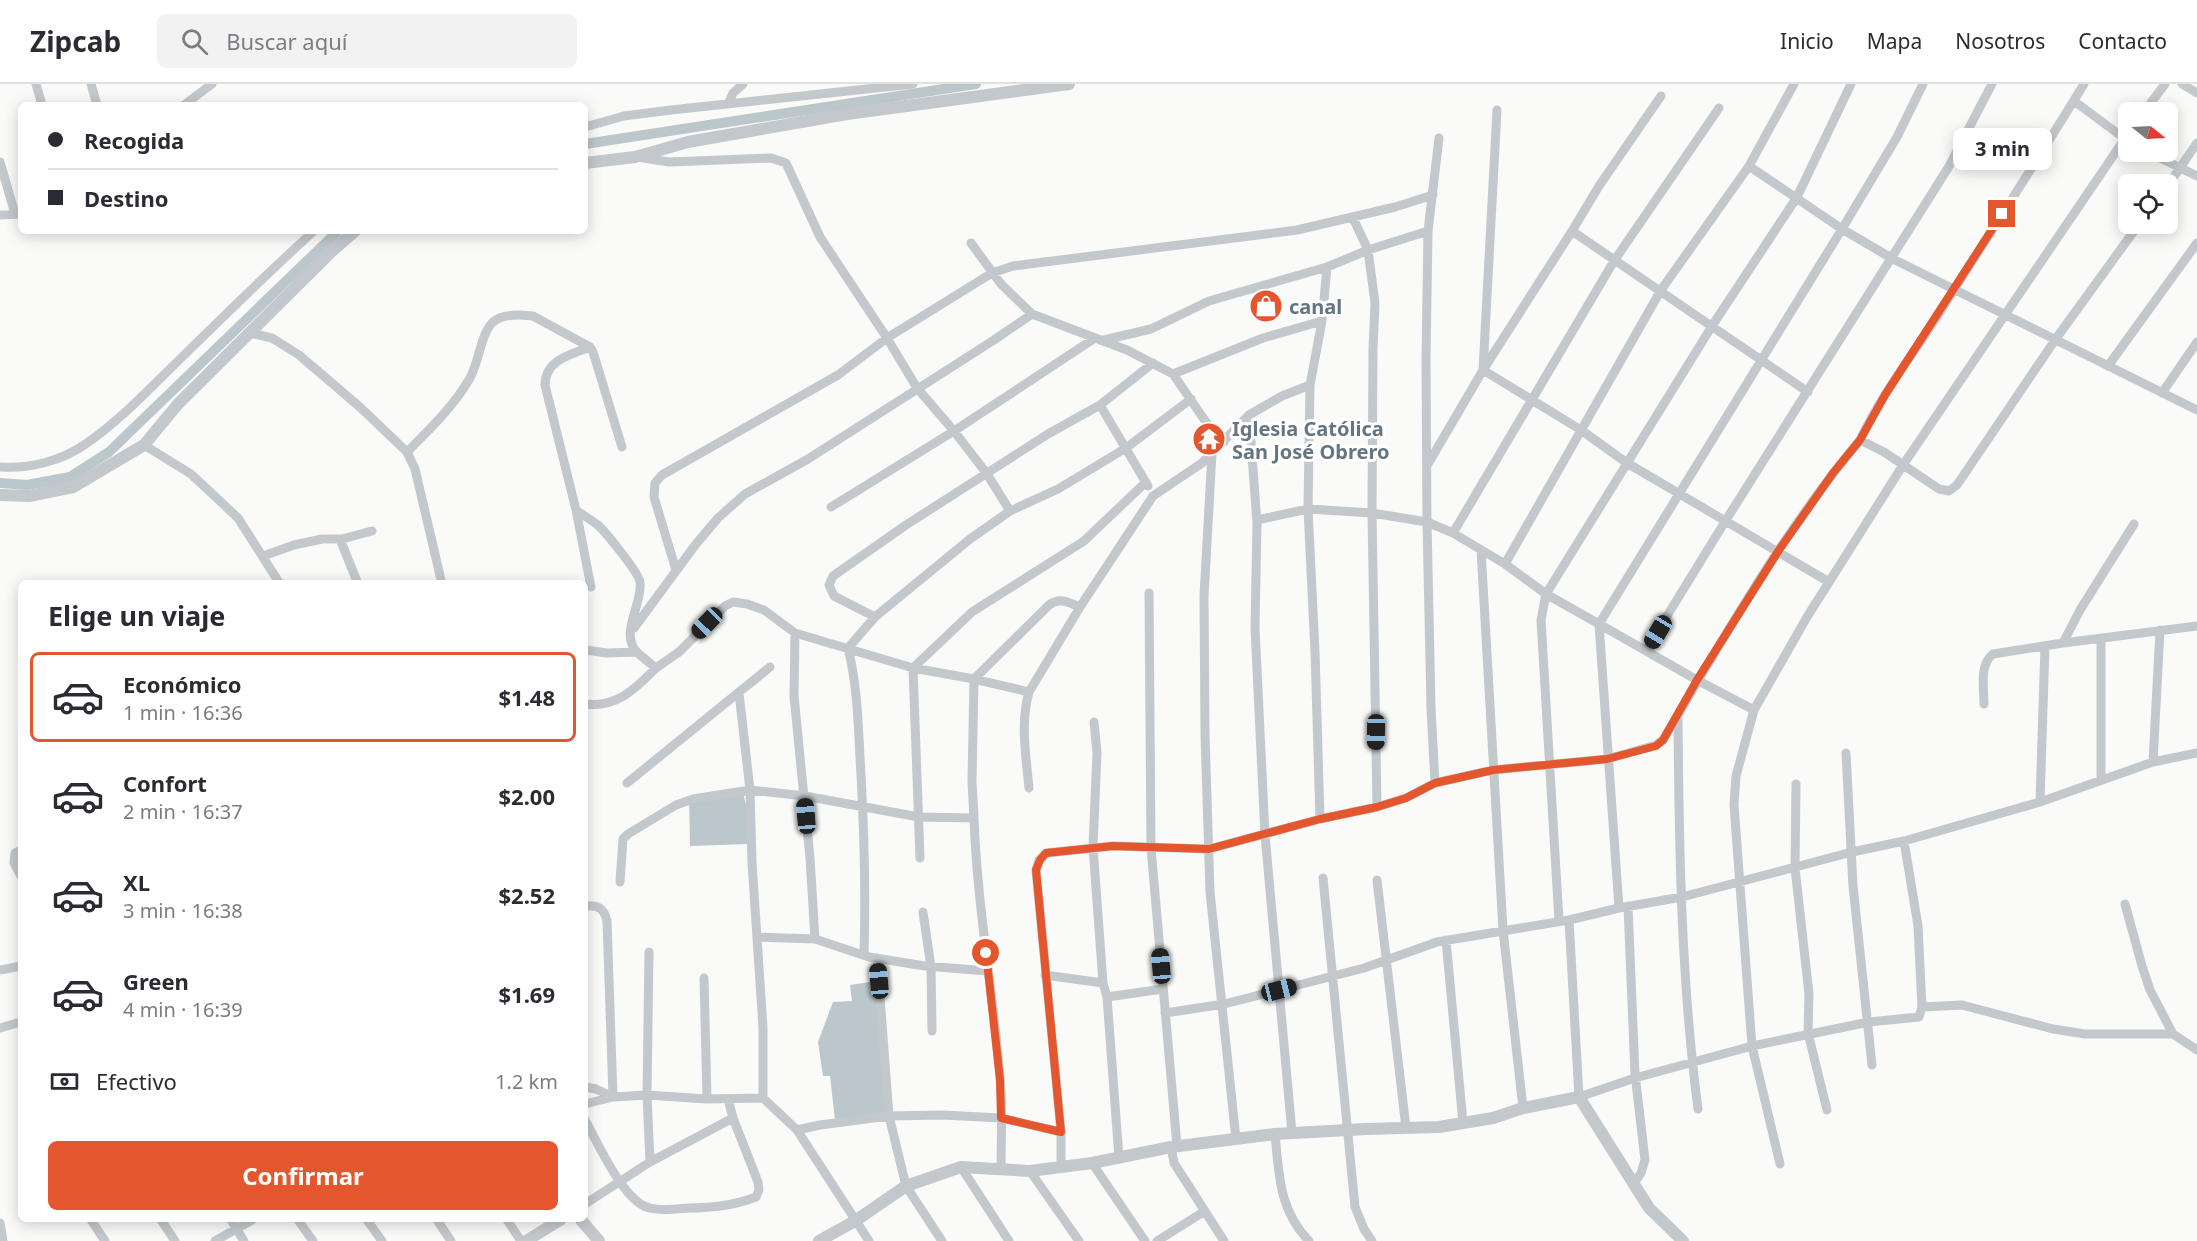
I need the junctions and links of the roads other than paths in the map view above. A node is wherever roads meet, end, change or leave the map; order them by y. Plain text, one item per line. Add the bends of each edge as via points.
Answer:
1 (36, 84) edge
2 (91, 84) edge
3 (212, 84) edge
4 (743, 84) edge
5 (913, 84) edge
6 (1069, 84) edge
7 (1794, 84) edge
8 (1851, 84) edge
9 (1923, 84) edge
10 (1992, 84) edge
11 (2084, 84) edge
12 (2165, 84) edge
13 (2182, 84) edge
14 (2197, 93) edge
15 (1661, 96) dead end
16 (2074, 101) junction
17 (41, 102) edge
18 (96, 102) edge
19 (188, 102) edge
20 (2152, 102) edge
21 (728, 104) junction
22 (1719, 108) dead end
23 (1497, 111) dead end
24 (588, 126) edge
25 (2118, 132) edge
26 (1439, 138) dead end
27 (2197, 143) edge
28 (2118, 151) edge
29 (634, 157) junction
30 (0, 162) edge
31 (2166, 162) edge
32 (588, 163) edge
33 (1749, 166) junction
34 (2179, 169) junction
35 (2176, 174) edge
36 (2197, 176) edge
37 (1433, 195) junction
38 (1797, 197) junction
39 (18, 214) edge
40 (0, 215) edge
41 (1353, 218) junction
42 (1842, 229) junction
43 (1428, 231) junction
44 (1572, 231) junction
45 (311, 234) edge
46 (352, 234) edge
47 (2132, 234) edge
48 (971, 243) dead end
49 (2197, 243) edge
50 (1368, 250) junction
51 (1893, 259) junction
52 (1614, 261) junction
53 (1327, 267) junction
54 (992, 273) junction
55 (1954, 289) junction
56 (1661, 290) junction
57 (1032, 314) junction
58 (2004, 314) junction
59 (1322, 321) junction
60 (1712, 326) junction
61 (250, 333) junction
62 (887, 338) junction
63 (1100, 339) junction
64 (2055, 340) junction
65 (2197, 342) edge
66 (590, 346) junction
67 (1762, 361) junction
68 (1153, 363) junction
69 (2108, 366) junction
70 (1483, 370) junction
71 (1173, 374) junction
72 (1310, 385) junction
73 (917, 388) junction
74 (1808, 392) junction
75 (2162, 393) junction
76 (1191, 399) junction
77 (1532, 400) junction
78 (1100, 405) junction
79 (2197, 410) edge
80 (1249, 415) junction
81 (1581, 430) junction
82 (954, 431) junction
83 (1860, 440) junction
84 (1224, 442) junction
85 (144, 445) junction
86 (622, 447) dead end
87 (1126, 448) junction
88 (407, 452) junction
89 (1212, 453) junction
90 (1627, 462) junction
91 (1427, 465) junction
92 (1903, 465) junction
93 (0, 467) edge
94 (987, 474) junction
95 (1146, 482) junction
96 (1678, 492) junction
97 (0, 495) edge
98 (1153, 496) junction
99 (831, 507) dead end
100 (1308, 509) junction
101 (576, 510) junction
102 (1010, 511) junction
103 (1372, 513) junction
104 (1257, 520) junction
105 (1726, 520) junction
106 (1427, 522) junction
107 (2134, 524) dead end
108 (372, 531) dead end
109 (1453, 533) junction
110 (340, 539) junction
111 (1480, 550) junction
112 (1779, 550) junction
113 (263, 556) junction
114 (1505, 564) junction
115 (676, 570) junction
116 (278, 580) edge
117 (356, 580) edge
118 (441, 580) edge
119 (1830, 582) junction
120 (591, 587) dead end
121 (1149, 593) dead end
122 (1546, 594) junction
123 (1080, 607) junction
124 (875, 617) junction
125 (1599, 624) junction
126 (2197, 626) edge
127 (2160, 630) junction
128 (629, 633) junction
129 (795, 633) junction
130 (2101, 639) junction
131 (2063, 643) junction
132 (2045, 646) junction
133 (848, 648) junction
134 (588, 650) edge
135 (1646, 650) junction
136 (636, 652) junction
137 (770, 667) dead end
138 (656, 668) junction
139 (913, 668) junction
140 (974, 679) junction
141 (1697, 680) junction
142 (1029, 692) junction
143 (739, 693) junction
144 (588, 704) edge
145 (1984, 704) dead end
146 (1754, 710) junction
147 (1678, 714) junction
148 (1094, 722) dead end
149 (1846, 753) dead end
150 (2197, 753) edge
151 (1607, 759) junction
152 (2153, 762) junction
153 (1551, 765) junction
154 (1493, 770) junction
155 (2101, 780) junction
156 (627, 783) dead end
157 (1435, 783) junction
158 (1796, 784) dead end
159 (1029, 788) dead end
160 (750, 789) junction
161 (805, 796) junction
162 (2040, 802) junction
163 (1377, 807) junction
164 (863, 808) junction
165 (919, 817) junction
166 (974, 818) junction
167 (1320, 819) junction
168 (1265, 835) junction
169 (1904, 841) junction
170 (1093, 847) junction
171 (1151, 848) junction
172 (1209, 849) junction
173 (18, 852) edge
174 (1852, 852) junction
175 (920, 858) dead end
176 (18, 868) edge
177 (1795, 868) junction
178 (1323, 878) dead end
179 (1377, 880) dead end
180 (620, 882) dead end
181 (1740, 882) junction
182 (1682, 897) junction
183 (2125, 904) dead end
184 (588, 906) edge
185 (1623, 907) junction
186 (923, 912) dead end
187 (1564, 921) junction
188 (1503, 930) junction
189 (758, 937) junction
190 (814, 939) junction
191 (1446, 940) junction
192 (649, 952) dead end
193 (864, 955) junction
194 (877, 958) junction
195 (1388, 960) junction
196 (18, 967) edge
197 (931, 967) junction
198 (0, 970) edge
199 (988, 971) junction
200 (1045, 975) junction
201 (1332, 976) junction
202 (704, 978) dead end
203 (1103, 983) junction
204 (1163, 990) junction
205 (1279, 990) junction
206 (1107, 997) junction
207 (1221, 1005) junction
208 (1922, 1007) junction
209 (1165, 1013) junction
210 (1869, 1022) junction
211 (18, 1023) edge
212 (0, 1028) edge
213 (932, 1031) dead end
214 (1808, 1033) junction
215 (2172, 1034) junction
216 (1752, 1046) junction
217 (2197, 1050) edge
218 (1692, 1063) junction
219 (1872, 1065) dead end
220 (1635, 1078) junction
221 (588, 1088) edge
222 (648, 1095) junction
223 (1579, 1096) junction
224 (613, 1097) junction
225 (763, 1098) junction
226 (707, 1099) junction
227 (728, 1099) junction
228 (588, 1103) edge
229 (1523, 1108) junction
230 (1698, 1109) dead end
231 (1827, 1110) dead end
232 (890, 1116) junction
233 (733, 1118) junction
234 (1001, 1118) junction
235 (1462, 1123) junction
236 (588, 1125) edge
237 (1406, 1128) junction
238 (797, 1130) junction
239 (1346, 1130) junction
240 (1061, 1132) junction
241 (1292, 1133) junction
242 (1275, 1134) junction
243 (1236, 1139) junction
244 (1174, 1147) junction
245 (1119, 1158) junction
246 (650, 1162) junction
247 (1092, 1163) junction
248 (1780, 1164) dead end
249 (960, 1167) junction
250 (1061, 1167) junction
251 (1001, 1168) junction
252 (1030, 1171) junction
253 (620, 1183) junction
254 (1633, 1185) junction
255 (906, 1186) junction
256 (588, 1202) edge
257 (1205, 1211) junction
258 (855, 1221) junction
259 (0, 1222) edge
260 (92, 1222) edge
261 (162, 1222) edge
262 (232, 1222) edge
263 (248, 1222) edge
264 (299, 1222) edge
265 (368, 1222) edge
266 (438, 1222) edge
267 (508, 1222) edge
268 (557, 1222) edge
269 (583, 1222) edge
270 (237, 1228) junction
271 (3, 1241) edge
272 (105, 1241) edge
273 (175, 1241) edge
274 (215, 1241) edge
275 (244, 1241) edge
276 (313, 1241) edge
277 (382, 1241) edge
278 (451, 1241) edge
279 (521, 1241) edge
280 (526, 1241) edge
281 (599, 1241) edge
282 (819, 1241) edge
283 (869, 1241) edge
284 (942, 1241) edge
285 (1009, 1241) edge
286 (1079, 1241) edge
287 (1145, 1241) edge
288 (1156, 1241) edge
289 (1224, 1241) edge
290 (1309, 1241) edge
291 (1372, 1241) edge
292 (1683, 1241) edge

1 - 17 street
2 - 18 street
3 - 19 street
4 - 21 street
5 - 21 street
6 - 29 street via 847,114 688,142
7 - 33 street
8 - 38 street
9 - 42 street via 1897,137
10 - 51 street via 1948,168
11 - 16 street
12 - 20 street
13 - 14 street
15 - 44 street
16 - 25 street
16 - 55 street
21 - 24 street via 624,116
22 - 52 street
23 - 70 street
26 - 37 street
27 - 34 street
28 - 58 street
29 - 32 street
29 - 62 street via 680,162 771,158 786,163 820,237
30 - 39 street
31 - 34 street
33 - 38 street
33 - 56 street
34 - 35 street
34 - 36 street
37 - 41 street
37 - 43 street
38 - 42 street
38 - 60 street
39 - 40 street
41 - 50 street
41 - 54 street via 1297,230 1013,266
42 - 51 street
42 - 67 street
43 - 50 street
43 - 91 street
44 - 52 street
44 - 70 street
45 - 93 street via 124,413 86,444 37,465
46 - 61 street
47 - 64 street
48 - 54 street
49 - 69 street
50 - 53 street
50 - 103 street via 1375,303
51 - 55 street
51 - 74 street
52 - 56 street
52 - 77 street
53 - 59 street
53 - 63 street via 1209,301 1150,329
54 - 57 street
54 - 62 street
55 - 58 street
55 - 83 street
56 - 60 street
56 - 81 street
57 - 63 street
57 - 73 street
58 - 64 street
58 - 92 street
59 - 71 street via 1263,338
59 - 72 street
60 - 67 street
60 - 90 street
61 - 85 street via 178,404
61 - 88 street via 272,338 299,354
62 - 73 street
62 - 115 street via 838,375 662,475 655,483 654,497
63 - 68 street
63 - 82 street
64 - 69 street
64 - 92 street via 1957,485 1949,491 1939,489
65 - 75 street
66 - 86 street
66 - 88 street via 534,316 500,318 487,330 471,378
66 - 101 street via 555,362 545,377
67 - 74 street
67 - 96 street
68 - 71 street
68 - 78 street
69 - 75 street
70 - 77 street
70 - 91 street
71 - 76 street
72 - 80 street
72 - 100 street
73 - 82 street
73 - 115 street via 746,494 718,518
74 - 105 street
75 - 79 street
76 - 84 street
76 - 87 street
77 - 81 street
77 - 109 street
78 - 87 street
78 - 94 street
80 - 84 street
80 - 104 street
81 - 90 street
81 - 114 street
82 - 94 street
82 - 99 street
83 - 92 street
83 - 112 street
84 - 89 street
85 - 97 street via 74,487 29,496
85 - 113 street via 191,474 238,518
87 - 95 street
87 - 102 street via 1058,489
88 - 118 street via 415,469
89 - 98 street
89 - 172 street via 1204,596
90 - 96 street
90 - 122 street
91 - 106 street
92 - 119 street
94 - 102 street
94 - 124 street via 833,576 829,585 834,596
95 - 98 street
95 - 139 street via 1084,541 972,612
96 - 105 street
96 - 125 street
98 - 123 street
100 - 103 street
100 - 104 street
100 - 167 street
101 - 120 street
101 - 128 street via 612,540 640,580 640,596
102 - 124 street
103 - 106 street
103 - 163 street
104 - 168 street via 1255,628
105 - 112 street
105 - 135 street
106 - 109 street
106 - 157 street
107 - 131 street
108 - 110 street
109 - 111 street
110 - 113 street via 294,545
110 - 117 street
111 - 114 street
111 - 154 street
112 - 119 street
112 - 141 street
113 - 116 street
114 - 122 street
115 - 128 street
119 - 146 street
121 - 171 street
122 - 125 street
122 - 153 street via 1541,620
123 - 140 street via 1056,600
123 - 142 street
124 - 133 street
125 - 135 street
125 - 151 street
126 - 127 street
127 - 130 street
127 - 152 street
128 - 136 street
129 - 133 street
129 - 138 street via 764,610 733,602
129 - 161 street via 794,696
130 - 131 street
130 - 155 street
131 - 132 street
132 - 145 street via 1993,654 1984,666
132 - 162 street
133 - 139 street
133 - 164 street via 855,675
134 - 136 street
135 - 141 street
136 - 138 street
137 - 143 street
138 - 144 street via 619,700
139 - 140 street
139 - 165 street
140 - 142 street
140 - 166 street
141 - 146 street
141 - 147 street
142 - 159 street via 1024,723
143 - 156 street
143 - 160 street
146 - 181 street via 1734,790
147 - 151 street via 1656,746
147 - 182 street
148 - 170 street via 1097,753
149 - 174 street
150 - 152 street
151 - 153 street
151 - 185 street
152 - 155 street
153 - 154 street
153 - 187 street
154 - 157 street
154 - 188 street
155 - 162 street
157 - 163 street
158 - 177 street
160 - 161 street
160 - 180 street via 676,805 628,834 621,844
160 - 189 street
161 - 164 street
161 - 190 street
162 - 169 street
163 - 167 street
164 - 165 street
164 - 193 street
165 - 166 street
165 - 175 street
166 - 199 street via 976,875
167 - 168 street
168 - 172 street
168 - 205 street
169 - 174 street
169 - 208 street via 1918,926
170 - 171 street
170 - 200 street via 1046,853 1036,870
170 - 203 street
171 - 172 street
171 - 204 street
172 - 207 street
173 - 176 street via 14,858
174 - 177 street
174 - 210 street
177 - 181 street
177 - 214 street via 1809,994
178 - 201 street
179 - 195 street
181 - 182 street
181 - 216 street
182 - 185 street
182 - 218 street
183 - 215 street via 2147,982
184 - 224 street via 602,908 606,913
185 - 187 street
185 - 220 street
186 - 197 street
187 - 188 street
187 - 223 street
188 - 191 street
188 - 229 street
189 - 190 street
189 - 225 street via 764,1028
190 - 193 street
191 - 195 street
191 - 235 street
192 - 222 street
193 - 194 street
194 - 197 street
194 - 232 street
195 - 201 street
195 - 237 street
196 - 198 street
197 - 199 street
197 - 213 street
199 - 234 street
200 - 203 street
200 - 240 street
201 - 205 street
201 - 239 street
202 - 226 street
203 - 206 street
204 - 206 street
204 - 209 street
205 - 207 street
205 - 241 street
206 - 245 street
207 - 209 street
207 - 243 street
208 - 210 street via 1919,1017 1913,1019
208 - 215 street via 1962,1005 2085,1034
209 - 244 street
210 - 214 street
210 - 219 street
211 - 212 street
214 - 216 street
214 - 231 street
215 - 217 street
216 - 218 street
216 - 248 street
218 - 220 street
218 - 230 street
220 - 223 street
220 - 254 street via 1645,1160
221 - 224 street
222 - 224 street
222 - 226 street
222 - 246 street
223 - 229 street
223 - 254 street
224 - 228 street
225 - 227 street
225 - 238 street
226 - 227 street
227 - 233 street
229 - 235 street
232 - 234 street
232 - 238 street
232 - 255 street
233 - 246 street
233 - 253 street via 758,1182 756,1197 712,1208 651,1209 640,1205
234 - 240 street
234 - 251 street
235 - 237 street
236 - 253 street
237 - 239 street
238 - 258 street
239 - 241 street
239 - 291 street via 1355,1207
240 - 250 street
241 - 242 street
242 - 243 street
242 - 290 street via 1286,1209
243 - 244 street
244 - 245 street
244 - 257 street via 1174,1163
245 - 247 street
246 - 253 street
247 - 250 street
247 - 287 street
249 - 251 street
249 - 255 street
249 - 285 street
250 - 252 street
251 - 252 street
252 - 286 street
253 - 256 street
254 - 292 street via 1649,1208
255 - 258 street
255 - 284 street
257 - 288 street
257 - 289 street
258 - 282 street
258 - 283 street
259 - 271 street
260 - 272 street
261 - 273 street
262 - 270 street
263 - 270 street
264 - 276 street
265 - 277 street
266 - 278 street
267 - 279 street
268 - 280 street
269 - 281 street
270 - 274 street
270 - 275 street

